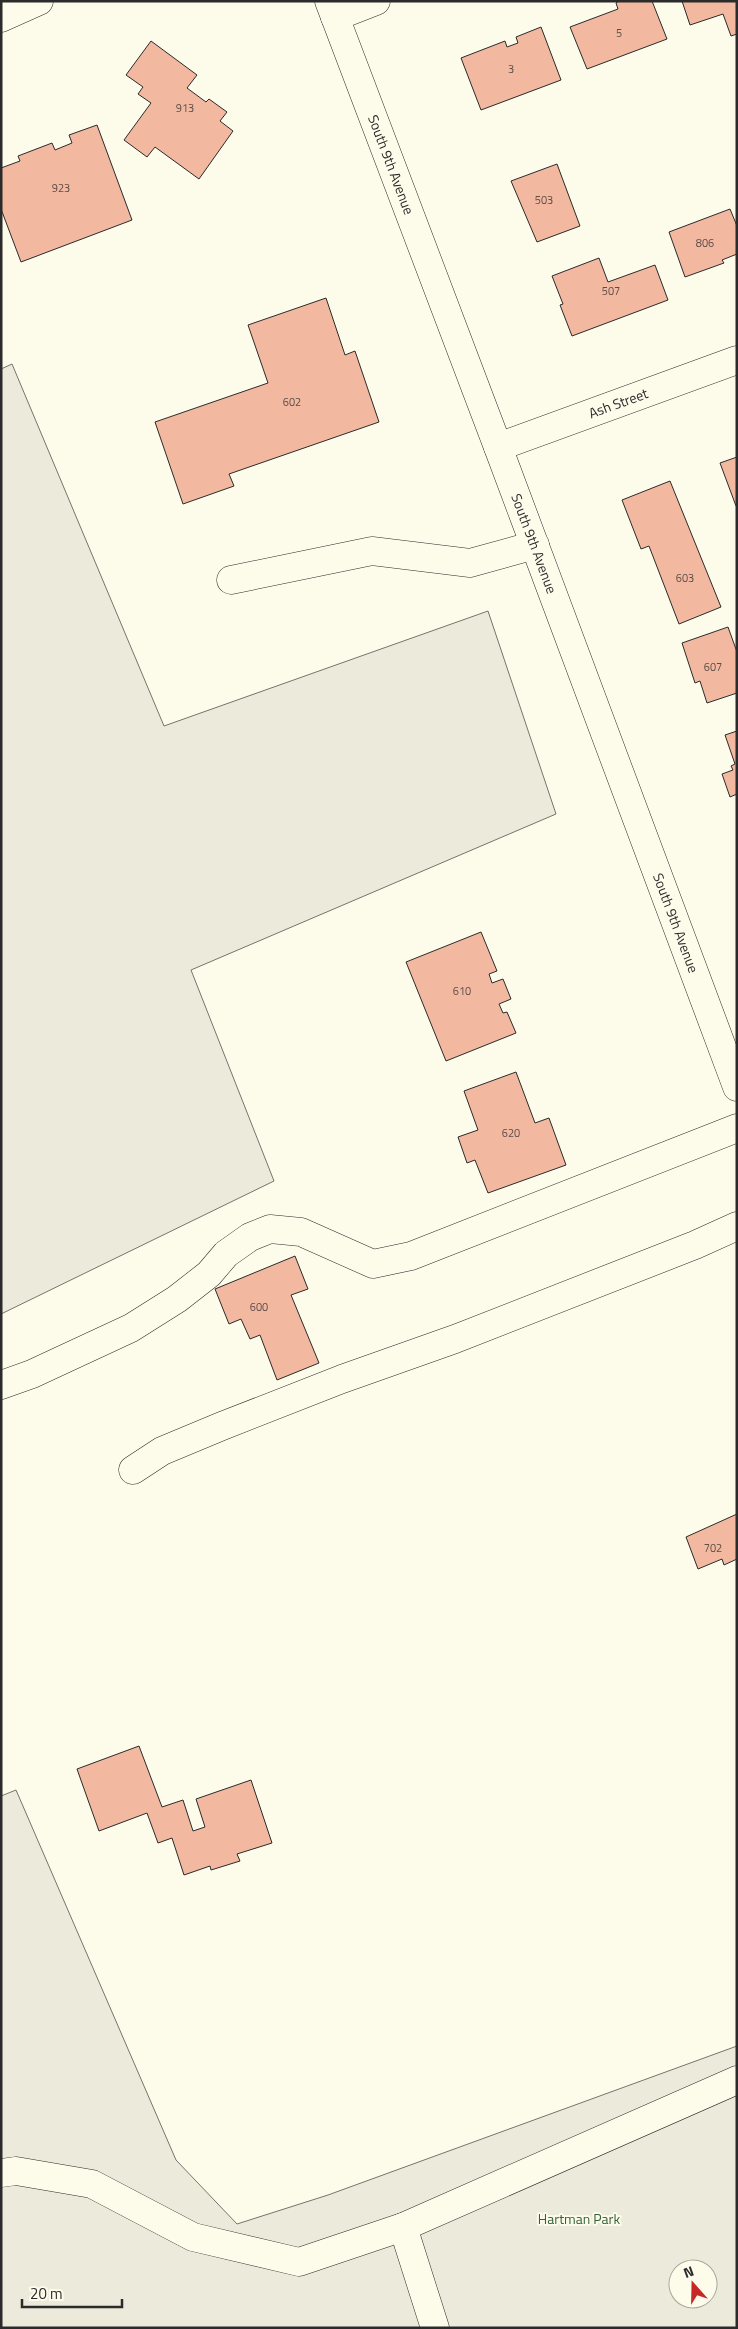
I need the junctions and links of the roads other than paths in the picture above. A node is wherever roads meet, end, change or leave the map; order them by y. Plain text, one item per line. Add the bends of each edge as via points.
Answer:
1 (39, 1) edge
2 (376, 1) edge
3 (332, 9) edge
4 (1, 18) edge
5 (737, 360) edge
6 (498, 447) junction
7 (535, 545) junction
8 (231, 580) dead end
9 (737, 1087) edge
10 (737, 1128) edge
11 (737, 1226) edge
12 (1, 1384) edge
13 (134, 1470) dead end
14 (737, 2080) edge
15 (1, 2173) edge
16 (403, 2227) junction
17 (435, 2328) edge

1 - 4 street
2 - 3 street
3 - 6 street, South 9th Avenue
5 - 6 street, Ash Street
6 - 7 street, South 9th Avenue
7 - 8 street via 470,563 372,551
7 - 9 street, South 9th Avenue
10 - 12 street via 411,1256 388,1262 373,1264 301,1232 270,1229 250,1236 177,1299 131,1328 32,1374
11 - 13 street via 455,1339 222,1426 162,1451
14 - 16 street
15 - 16 street via 16,2171 92,2184 193,2237 299,2262
16 - 17 street

